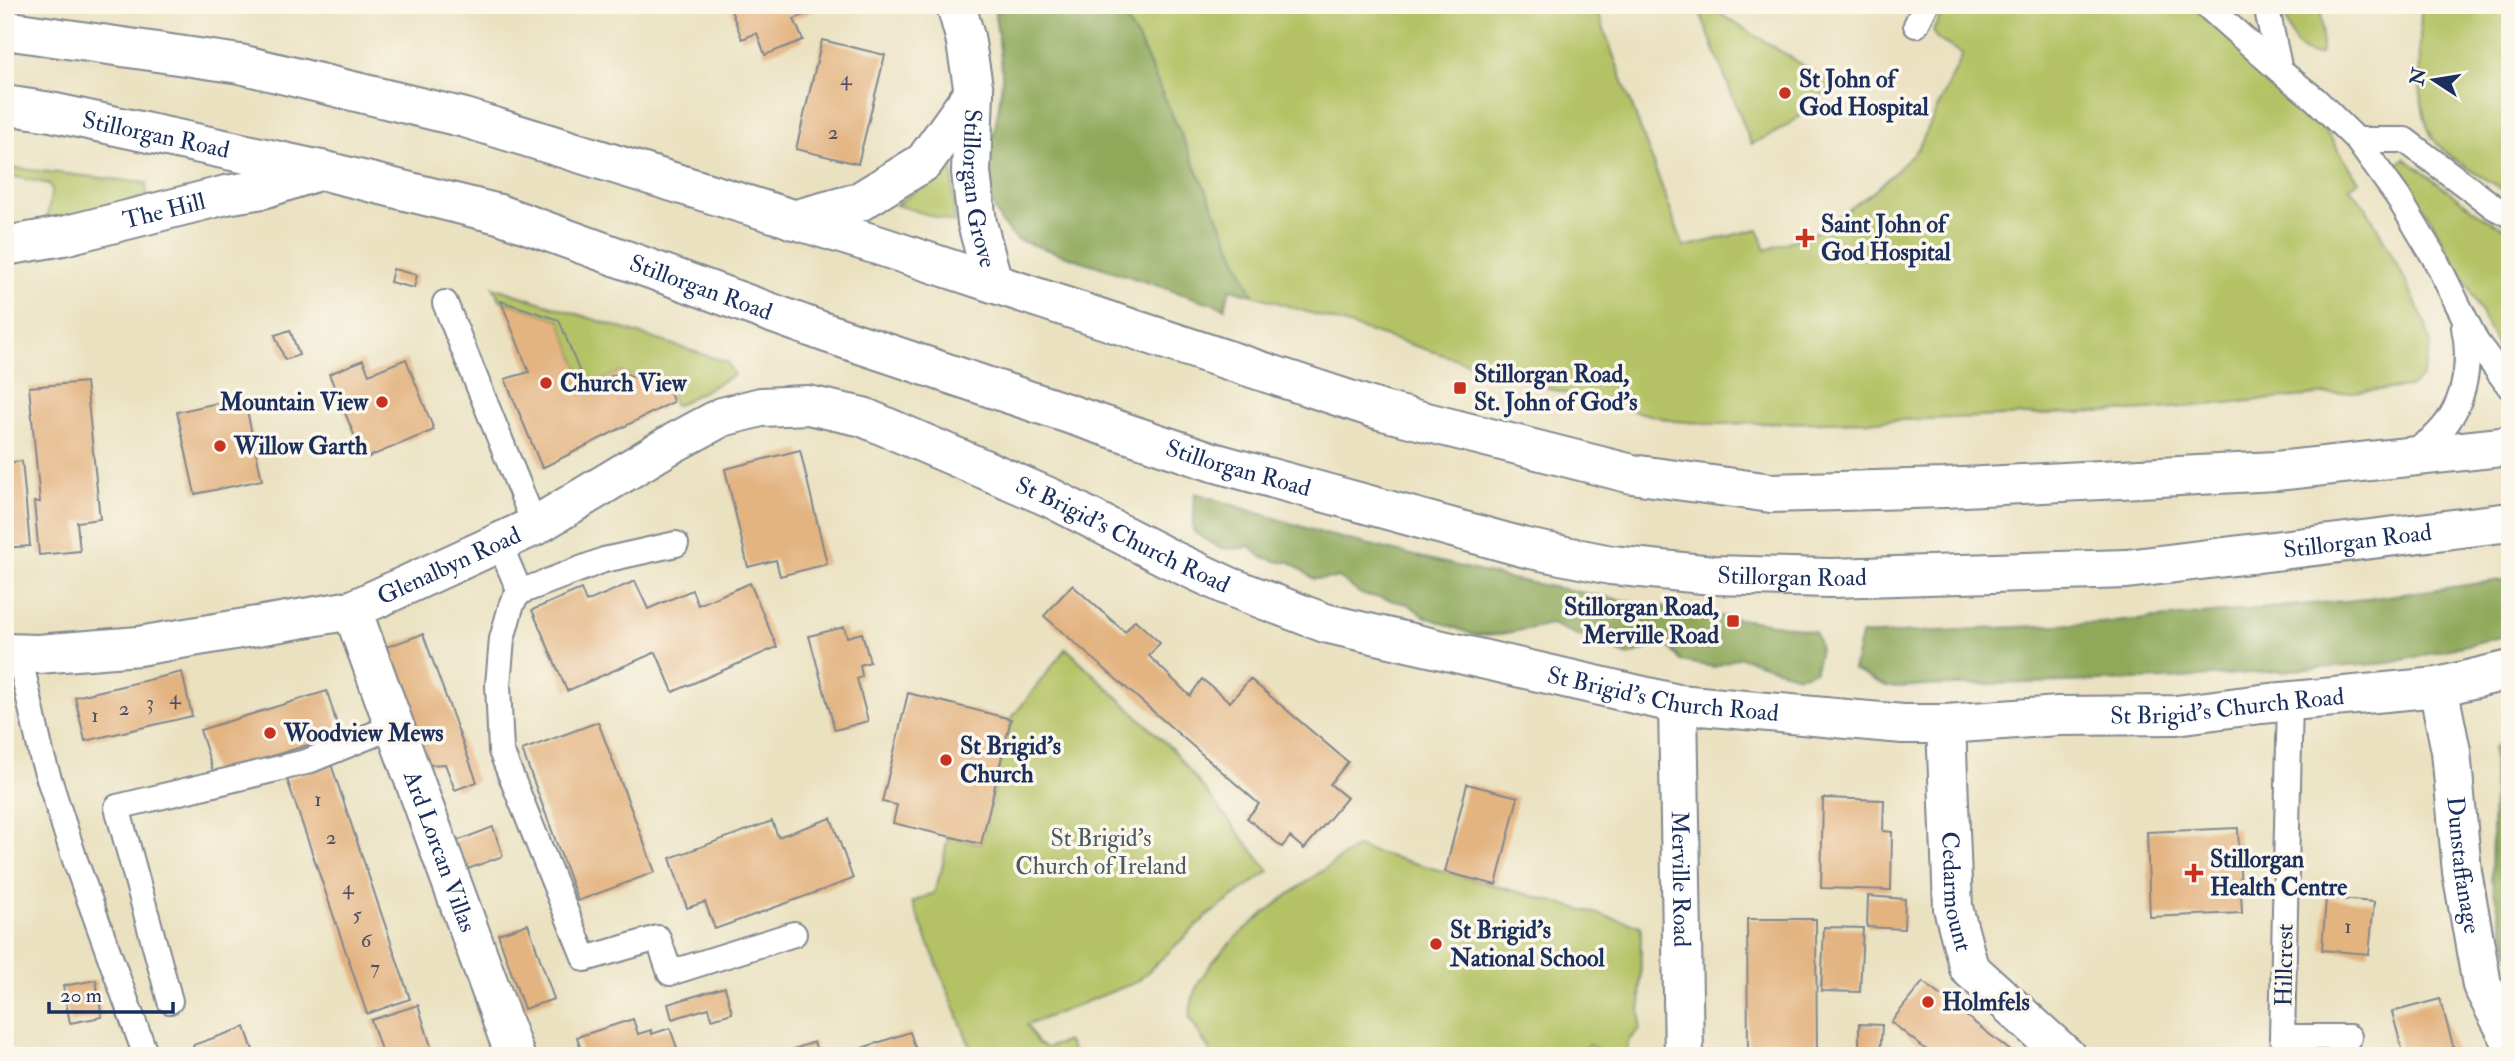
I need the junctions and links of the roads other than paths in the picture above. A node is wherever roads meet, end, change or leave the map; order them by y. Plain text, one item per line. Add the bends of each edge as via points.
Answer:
1 (956, 5) edge
2 (2206, 5) edge
3 (2266, 5) edge
4 (5, 30) edge
5 (2280, 71) junction
6 (974, 92) junction
7 (5, 105) edge
8 (2357, 140) junction
9 (321, 170) junction
10 (2510, 215) edge
11 (793, 220) junction
12 (5, 246) edge
13 (993, 283) junction
14 (445, 303) dead end
15 (2461, 313) junction
16 (2510, 387) edge
17 (863, 417) joint
18 (2510, 446) edge
19 (2407, 457) junction
20 (2510, 522) edge
21 (535, 526) junction
22 (499, 543) junction
23 (676, 544) dead end
24 (520, 592) junction
25 (352, 610) junction
26 (12, 653) edge
27 (2510, 670) edge
28 (2438, 687) junction
29 (2290, 701) junction
30 (1678, 704) junction
31 (1947, 724) junction
32 (394, 726) junction
33 (794, 934) dead end
34 (170, 1000) dead end
35 (2349, 1037) dead end
36 (2510, 1038) edge
37 (1682, 1055) edge
38 (146, 1056) edge
39 (515, 1056) edge
40 (2066, 1056) edge

1 - 6 main road, Stillorgan Grove
2 - 5 lane
3 - 5 lane
4 - 11 main road via 253,67 464,118
5 - 8 lane
6 - 11 main road, Stillorgan Grove via 923,162 859,202
6 - 13 main road, Stillorgan Grove via 971,172 977,223
7 - 9 main road, Stillorgan Road
8 - 10 lane via 2404,140
8 - 15 lane via 2398,197
9 - 12 main road, The Hill via 263,189
9 - 20 main road, Stillorgan Road via 499,214 824,332 1213,462 1526,548 1611,565 1713,575 1831,578 2127,569
11 - 13 main road
13 - 19 main road via 1383,411 1632,474 1714,486 1785,493 1944,488 2276,471
14 - 21 lane
15 - 16 lane
15 - 19 lane via 2468,346 2466,380 2454,411 2434,438
17 - 21 main road, Glenalbyn Road via 808,405 761,407 722,417
17 - 30 main road, St Brigid's Church Road via 1051,498 1228,586 1325,623
18 - 19 main road
21 - 22 main road, Glenalbyn Road
22 - 24 lane
22 - 25 main road, Glenalbyn Road
23 - 24 lane via 604,560
24 - 33 lane via 512,603 502,639 498,685 501,751 585,959 657,938 670,973
25 - 26 main road, Glenalbyn Road via 139,646
25 - 32 main road, Ard Lorcan Villas
26 - 38 lane via 75,860
27 - 28 main road, St Brigid's Church Road
28 - 29 main road, St Brigid's Church Road
28 - 36 main road, Dunstaffanage via 2451,751 2462,872 2482,985
29 - 31 main road, St Brigid's Church Road via 2176,715 2058,716
29 - 35 lane, Hillcrest via 2283,1037
30 - 31 main road, St Brigid's Church Road
30 - 37 main road, Merville Road
31 - 40 main road, Cedarmount via 1952,908 1969,968
32 - 34 lane via 306,762 117,807
32 - 39 main road, Ard Lorcan Villas

